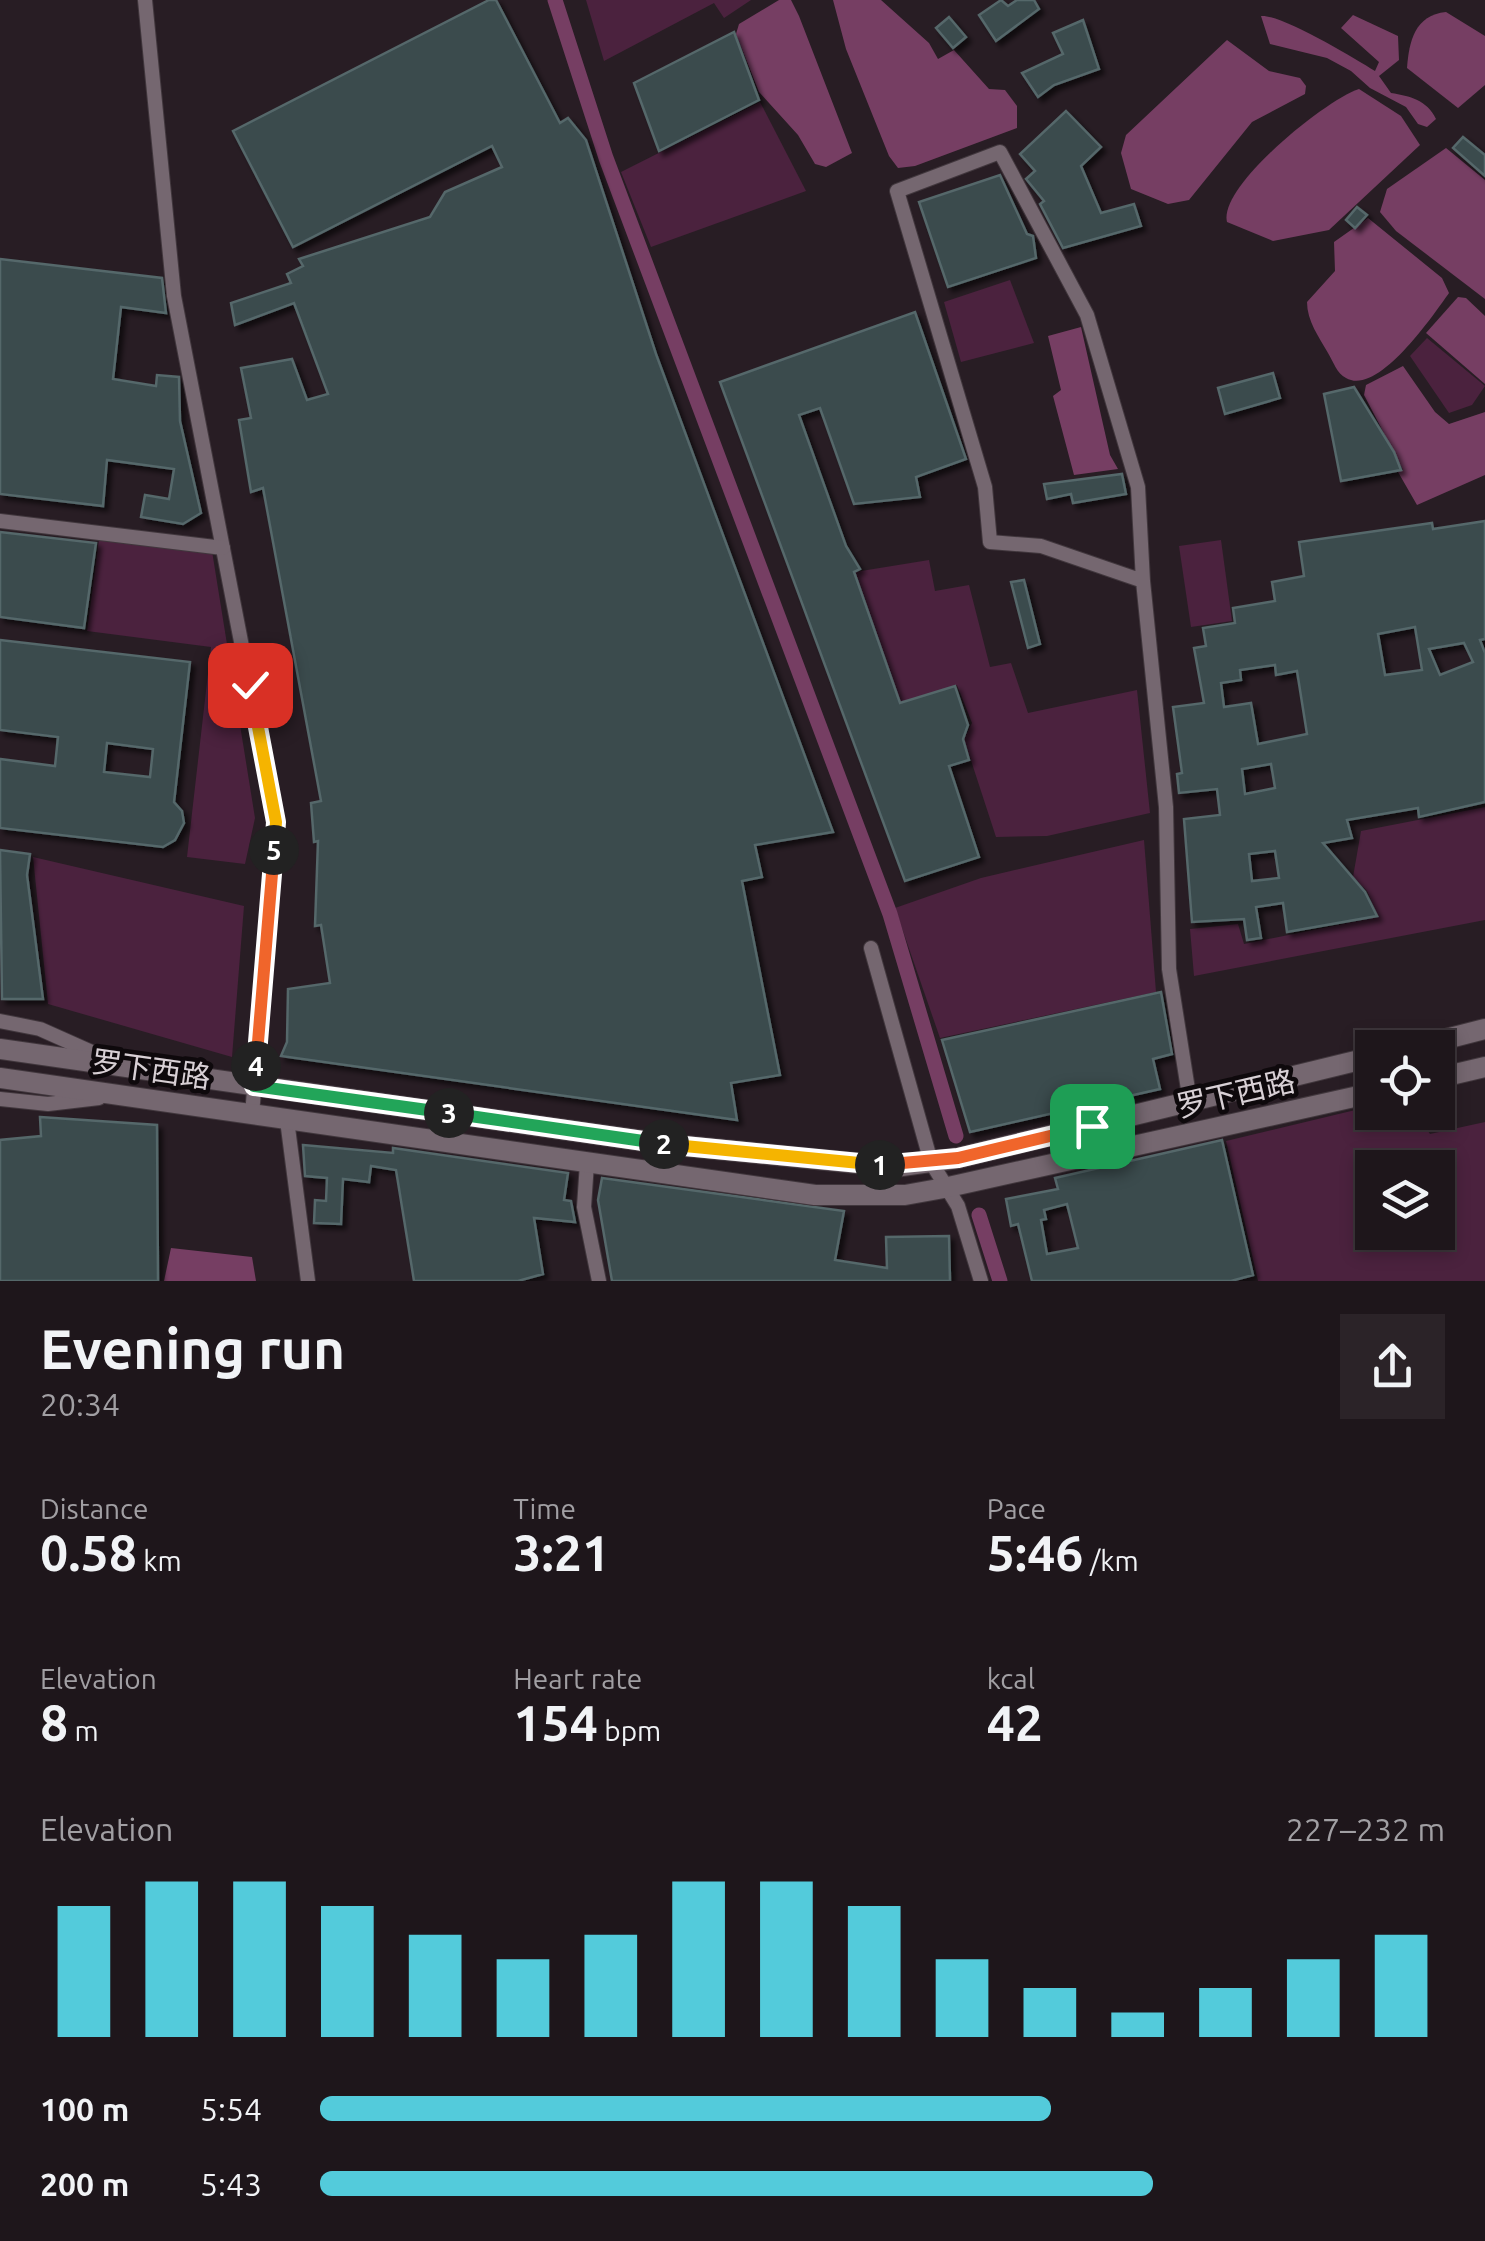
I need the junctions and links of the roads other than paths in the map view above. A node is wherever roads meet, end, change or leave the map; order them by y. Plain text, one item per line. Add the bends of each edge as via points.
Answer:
1 (145, 0) edge
2 (0, 521) edge
3 (223, 548) junction
4 (1143, 581) junction
5 (871, 948) dead end
6 (0, 1021) edge
7 (1485, 1030) edge
8 (1455, 1037) edge
9 (0, 1049) edge
10 (1355, 1061) edge
11 (124, 1067) junction
12 (1485, 1067) edge
13 (1455, 1074) edge
14 (0, 1078) edge
15 (254, 1086) junction
16 (122, 1096) junction
17 (1355, 1097) edge
18 (0, 1099) edge
19 (1190, 1102) junction
20 (252, 1115) junction
21 (287, 1120) junction
22 (932, 1162) junction
23 (587, 1163) junction
24 (944, 1188) junction
25 (308, 1281) edge
26 (598, 1281) edge
27 (981, 1281) edge

1 - 3 street via 174,296
2 - 3 street
3 - 15 street via 276,822
4 - 4 street via 1041,546 990,542 984,488 897,192 1000,152 1087,315 1138,486
4 - 19 street via 1166,807 1170,968
5 - 22 street
6 - 11 street via 40,1029
7 - 8 main road
9 - 11 main road, 罗下西路
10 - 19 main road, 罗下西路
11 - 15 main road, 罗下西路
12 - 13 main road
14 - 16 main road, 罗下西路
15 - 20 street
15 - 22 main road, 罗下西路 via 665,1144 895,1166
16 - 18 street via 48,1104
16 - 20 main road, 罗下西路
17 - 24 main road, 罗下西路
19 - 22 main road, 罗下西路
20 - 21 main road, 罗下西路
21 - 23 main road, 罗下西路
21 - 25 street
22 - 24 street
23 - 24 main road, 罗下西路 via 815,1195
23 - 26 street via 584,1207
24 - 27 street via 958,1206

